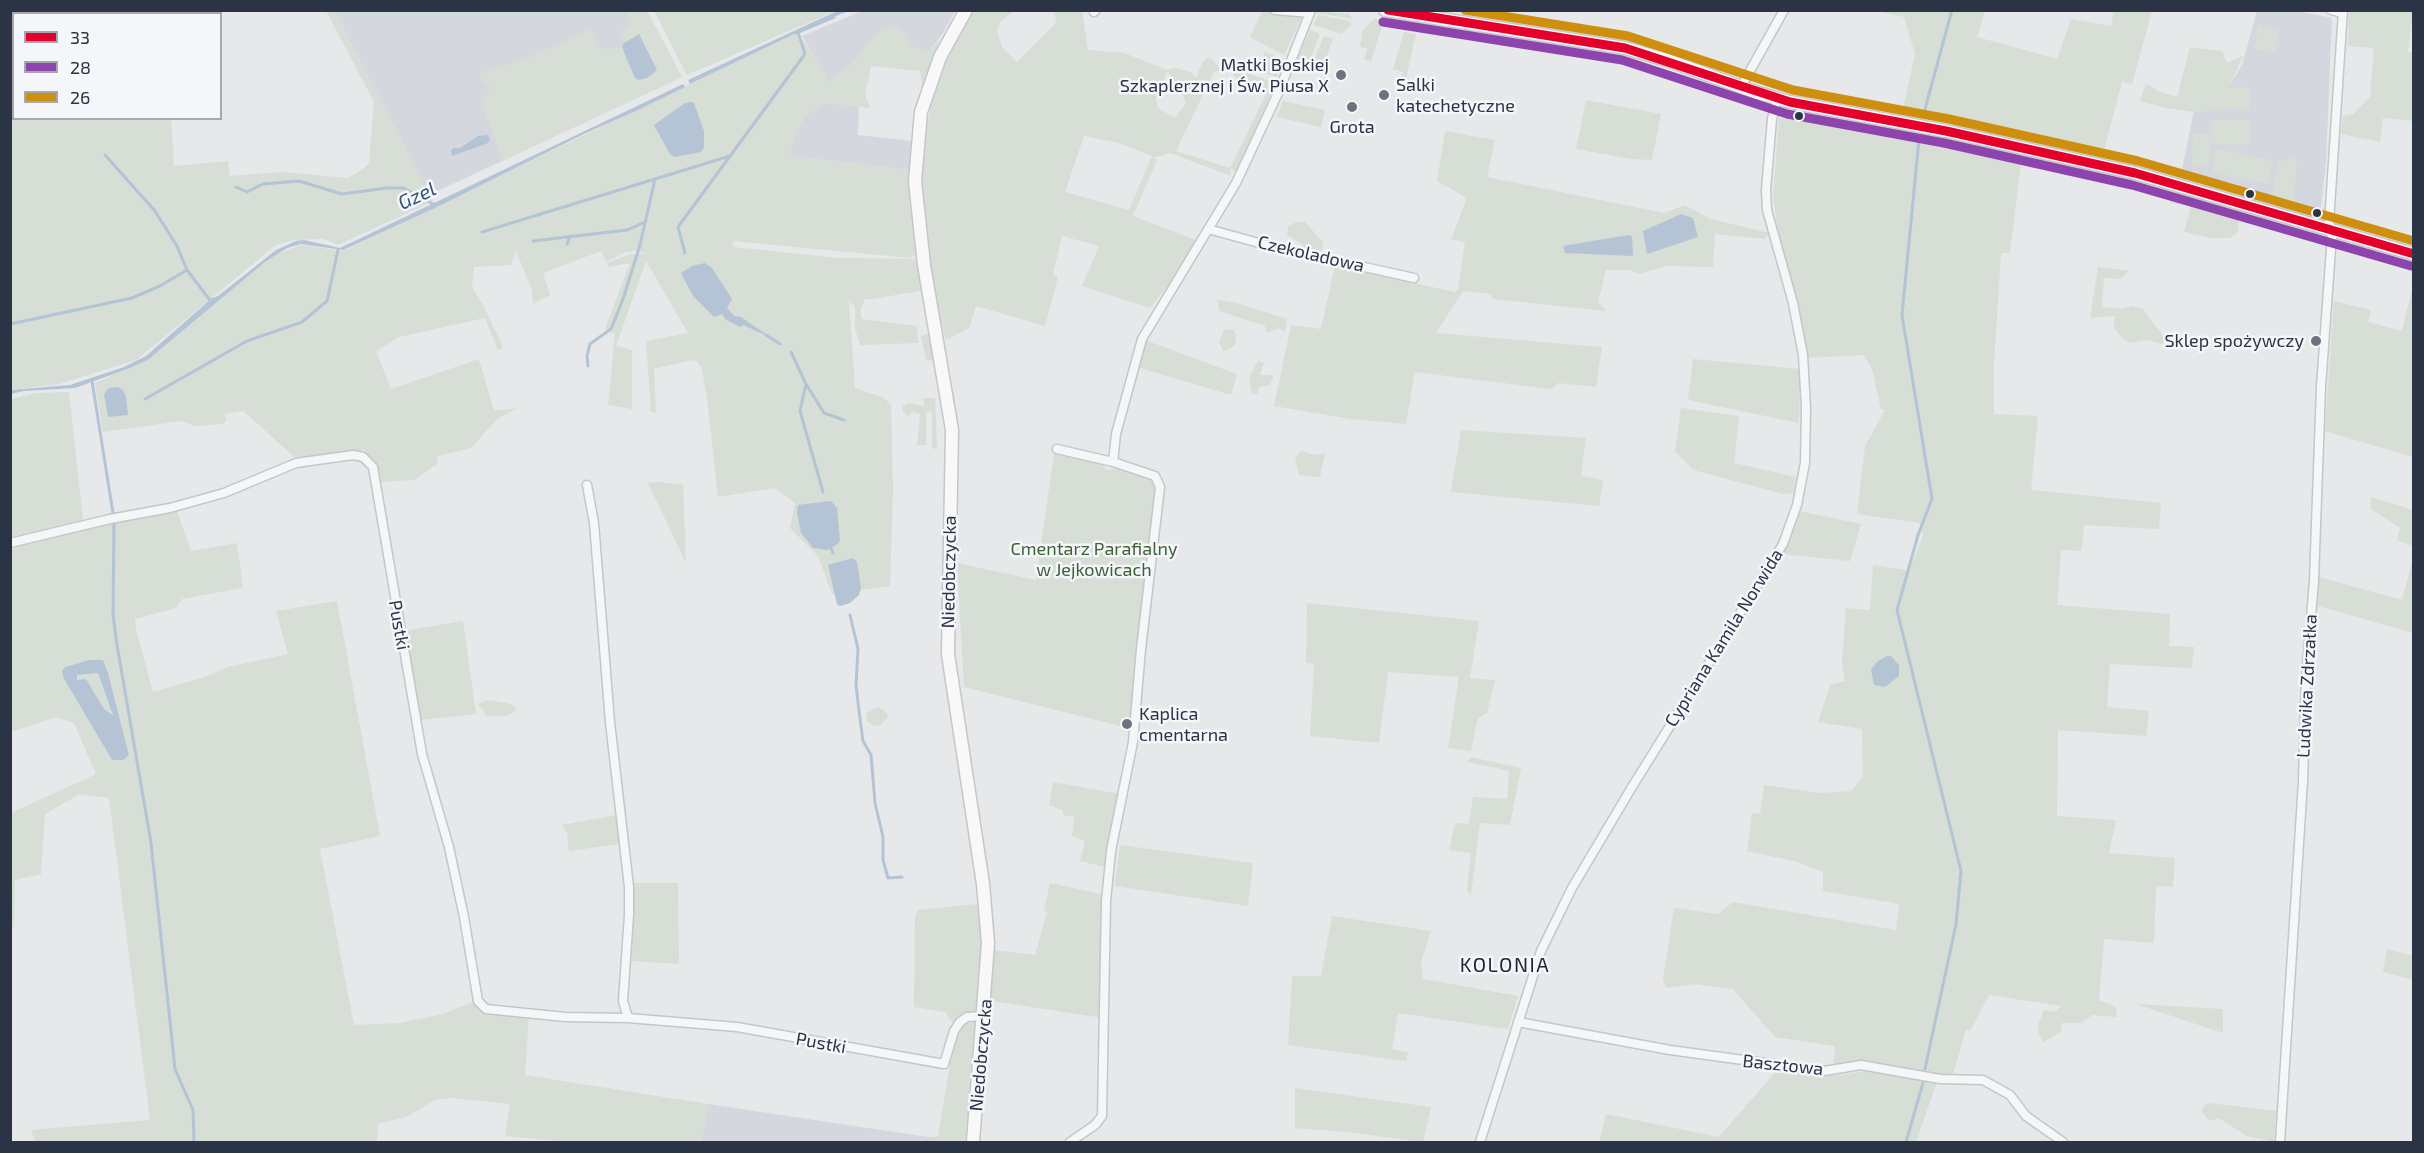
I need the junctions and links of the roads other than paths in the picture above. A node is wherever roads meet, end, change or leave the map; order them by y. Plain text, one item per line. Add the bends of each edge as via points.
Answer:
1 (966, 10) edge
2 (1275, 10) edge
3 (1384, 10) edge
4 (1784, 10) edge
5 (2331, 10) edge
6 (1310, 12) edge
7 (2343, 12) edge
8 (1741, 87) junction
9 (1777, 99) junction
10 (1208, 229) junction
11 (2331, 229) junction
12 (2414, 254) edge
13 (1414, 278) dead end
14 (1057, 449) dead end
15 (1113, 462) junction
16 (587, 485) dead end
17 (10, 543) edge
18 (984, 1016) junction
19 (628, 1018) junction
20 (1518, 1022) junction
21 (2061, 1142) edge
22 (973, 1143) edge
23 (1071, 1143) edge
24 (1480, 1143) edge
25 (2280, 1143) edge

1 - 18 street, Niedobczycka via 940,57 921,112 915,181 924,265 952,430 948,654 983,884 988,943
2 - 6 street
3 - 8 street via 1625,48
4 - 8 street
5 - 7 street
6 - 10 street via 1279,92 1236,183
7 - 11 street, Ludwika Zdrzałka
8 - 9 street
9 - 11 street via 2111,167
9 - 20 street, Cypriana Kamila Norwida via 1766,190 1767,210 1803,355 1805,463 1797,505 1783,544 1572,888 1541,951
10 - 13 street, Czekoladowa
10 - 15 street via 1142,339 1116,434
11 - 12 street
11 - 25 street, Ludwika Zdrzałka
14 - 15 street
15 - 23 street via 1155,476 1161,499 1133,741 1111,851 1106,901 1102,1116
16 - 19 street via 594,523 610,722 629,887 623,1001
17 - 19 street, Pustki via 224,493 296,463 353,455 369,461 422,754 465,917 477,1001 486,1009
18 - 19 street, Pustki via 966,1017 960,1022 944,1064 736,1027
18 - 22 street, Niedobczycka
20 - 21 street, Basztowa via 1670,1050 1824,1071 1861,1065 1940,1079 1983,1080 2010,1095 2026,1116
20 - 24 street, Cypriana Kamila Norwida

